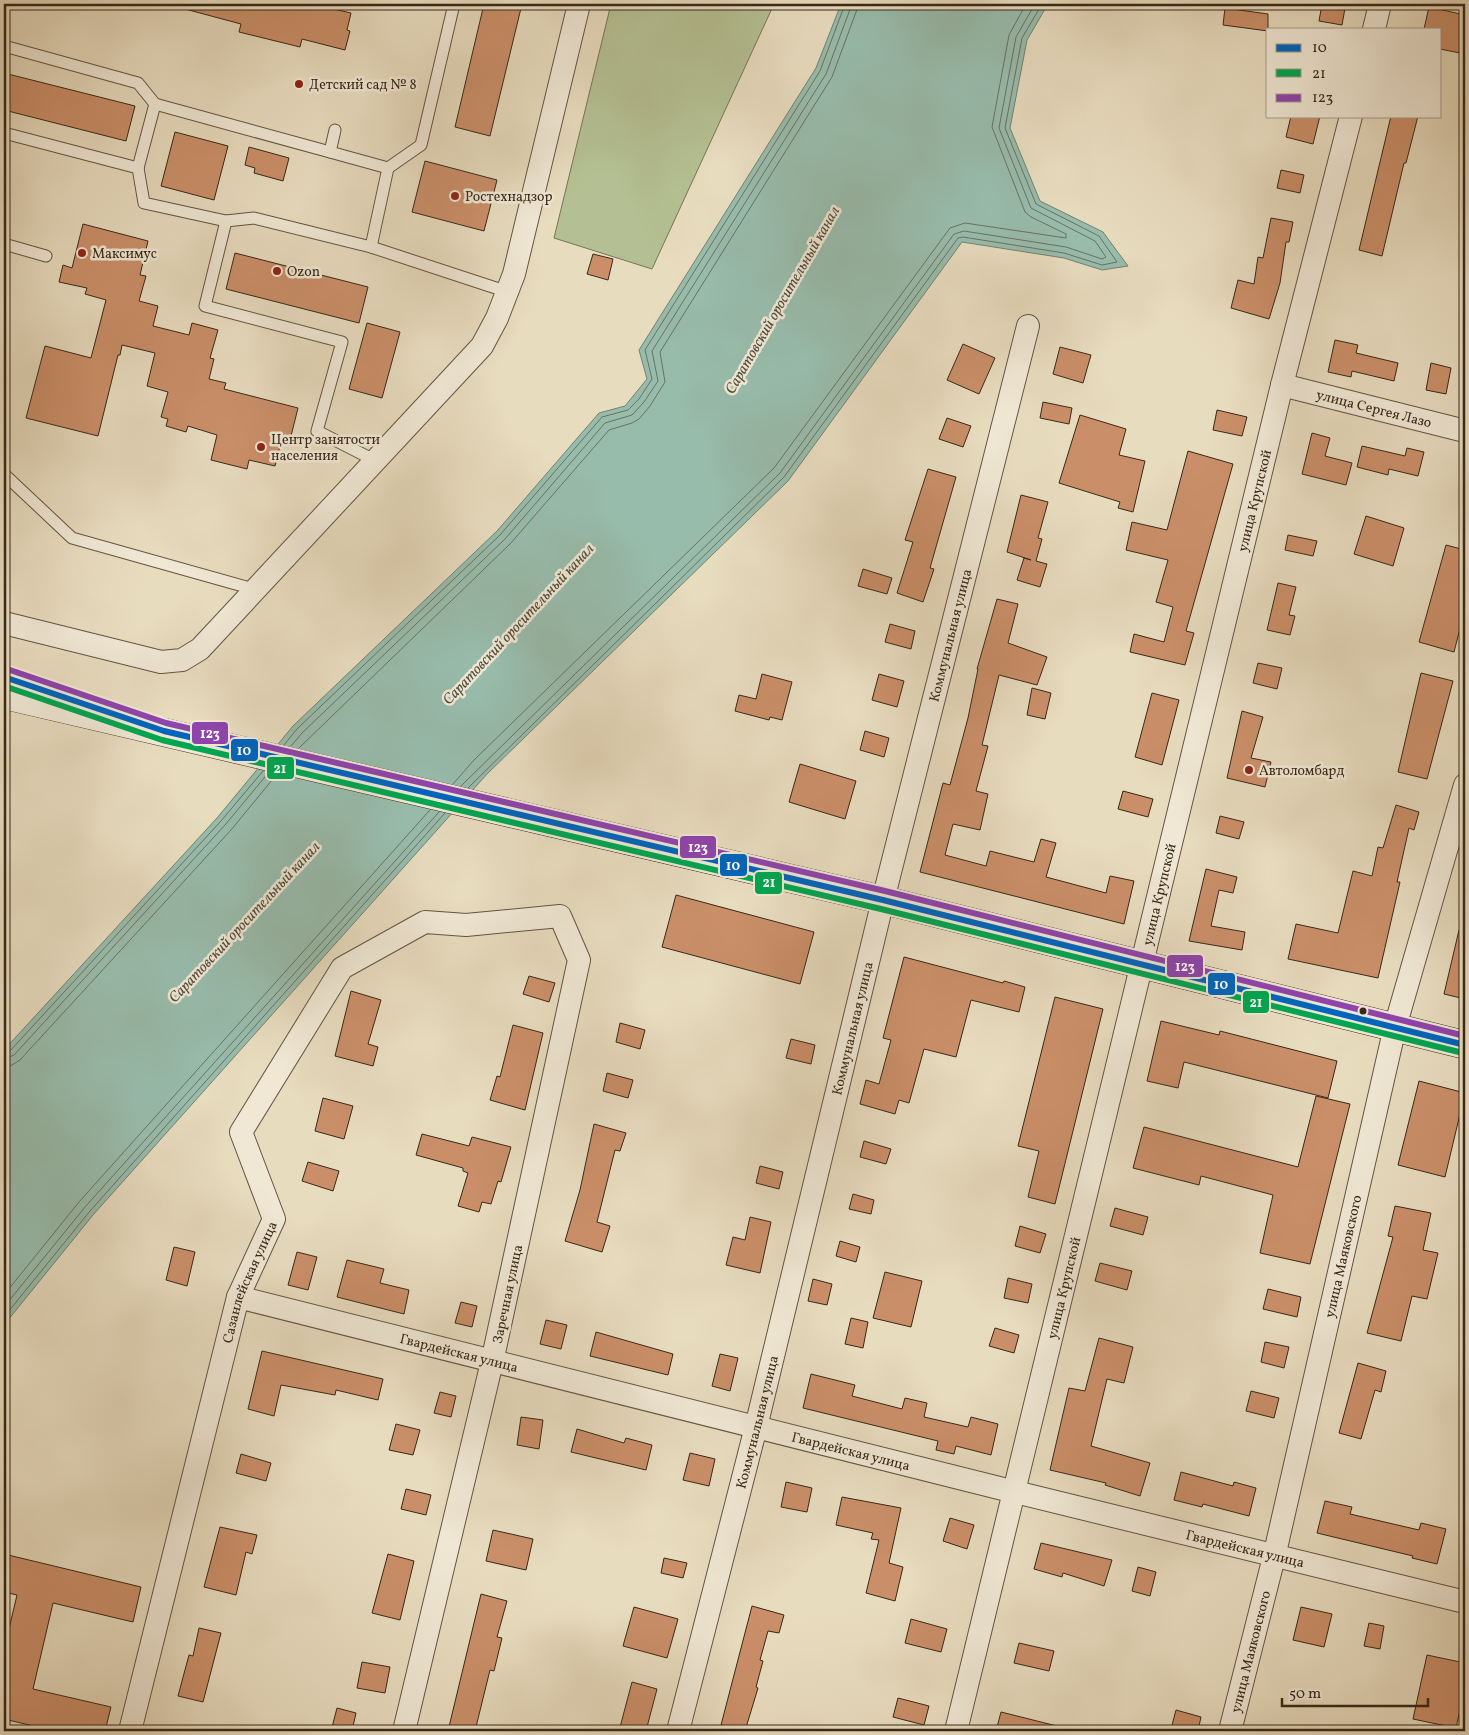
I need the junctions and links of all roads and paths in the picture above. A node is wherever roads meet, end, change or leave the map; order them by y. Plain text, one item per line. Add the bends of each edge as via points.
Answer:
1 (454, 4) edge
2 (579, 4) edge
3 (1380, 4) edge
4 (1374, 28) edge
5 (4, 46) edge
6 (155, 104) junction
7 (1351, 118) edge
8 (336, 130) dead end
9 (4, 133) edge
10 (330, 152) junction
11 (138, 168) junction
12 (388, 168) junction
13 (226, 221) junction
14 (4, 244) edge
15 (371, 246) junction
16 (46, 256) dead end
17 (508, 292) junction
18 (1028, 326) dead end
19 (1282, 385) junction
20 (1465, 431) edge
21 (376, 461) junction
22 (4, 474) edge
23 (257, 590) junction
24 (4, 623) edge
25 (4, 677) edge
26 (4, 695) edge
27 (164, 731) junction
28 (1465, 785) edge
29 (883, 900) junction
30 (560, 916) joint
31 (1143, 967) junction
32 (1395, 1027) junction
33 (1465, 1045) edge
34 (238, 1297) junction
35 (492, 1362) junction
36 (756, 1427) junction
37 (1015, 1492) junction
38 (1274, 1557) junction
39 (1465, 1602) edge
40 (130, 1731) edge
41 (404, 1731) edge
42 (678, 1731) edge
43 (956, 1731) edge
44 (1230, 1731) edge

1 - 12 lane via 421,145
2 - 17 street
3 - 4 street
5 - 6 lane via 138,83
6 - 10 lane
6 - 11 lane
7 - 19 street, улица Крупской
8 - 10 lane
9 - 11 lane
10 - 12 lane
11 - 13 lane via 144,203
12 - 15 lane
13 - 15 lane via 254,218
13 - 21 lane via 205,306 342,342 317,431
14 - 16 lane
15 - 17 lane
17 - 21 street via 482,346
18 - 29 street, Коммунальная улица
19 - 20 street, улица Сергея Лазо
19 - 31 street, улица Крупской
21 - 23 street
22 - 23 lane via 72,538
23 - 24 street via 200,649 182,660 161,662
25 - 27 main road
26 - 27 main road
27 - 29 main road
28 - 32 street, улица Маяковского
29 - 31 main road
29 - 36 street, Коммунальная улица
30 - 34 street, Сазанлейская улица via 466,925 425,922 342,968 241,1132 274,1219
30 - 35 street, Заречная улица via 579,960
31 - 32 main road
31 - 37 street, улица Крупской
32 - 33 main road
32 - 38 street, улица Маяковского
34 - 35 street, Гвардейская улица
34 - 40 street, Сазанлейская улица
35 - 36 street, Гвардейская улица
35 - 41 street, Заречная улица
36 - 37 street, Гвардейская улица
36 - 42 street, Коммунальная улица
37 - 38 street, Гвардейская улица
37 - 43 street, улица Крупской
38 - 39 street, Гвардейская улица
38 - 44 street, улица Маяковского

